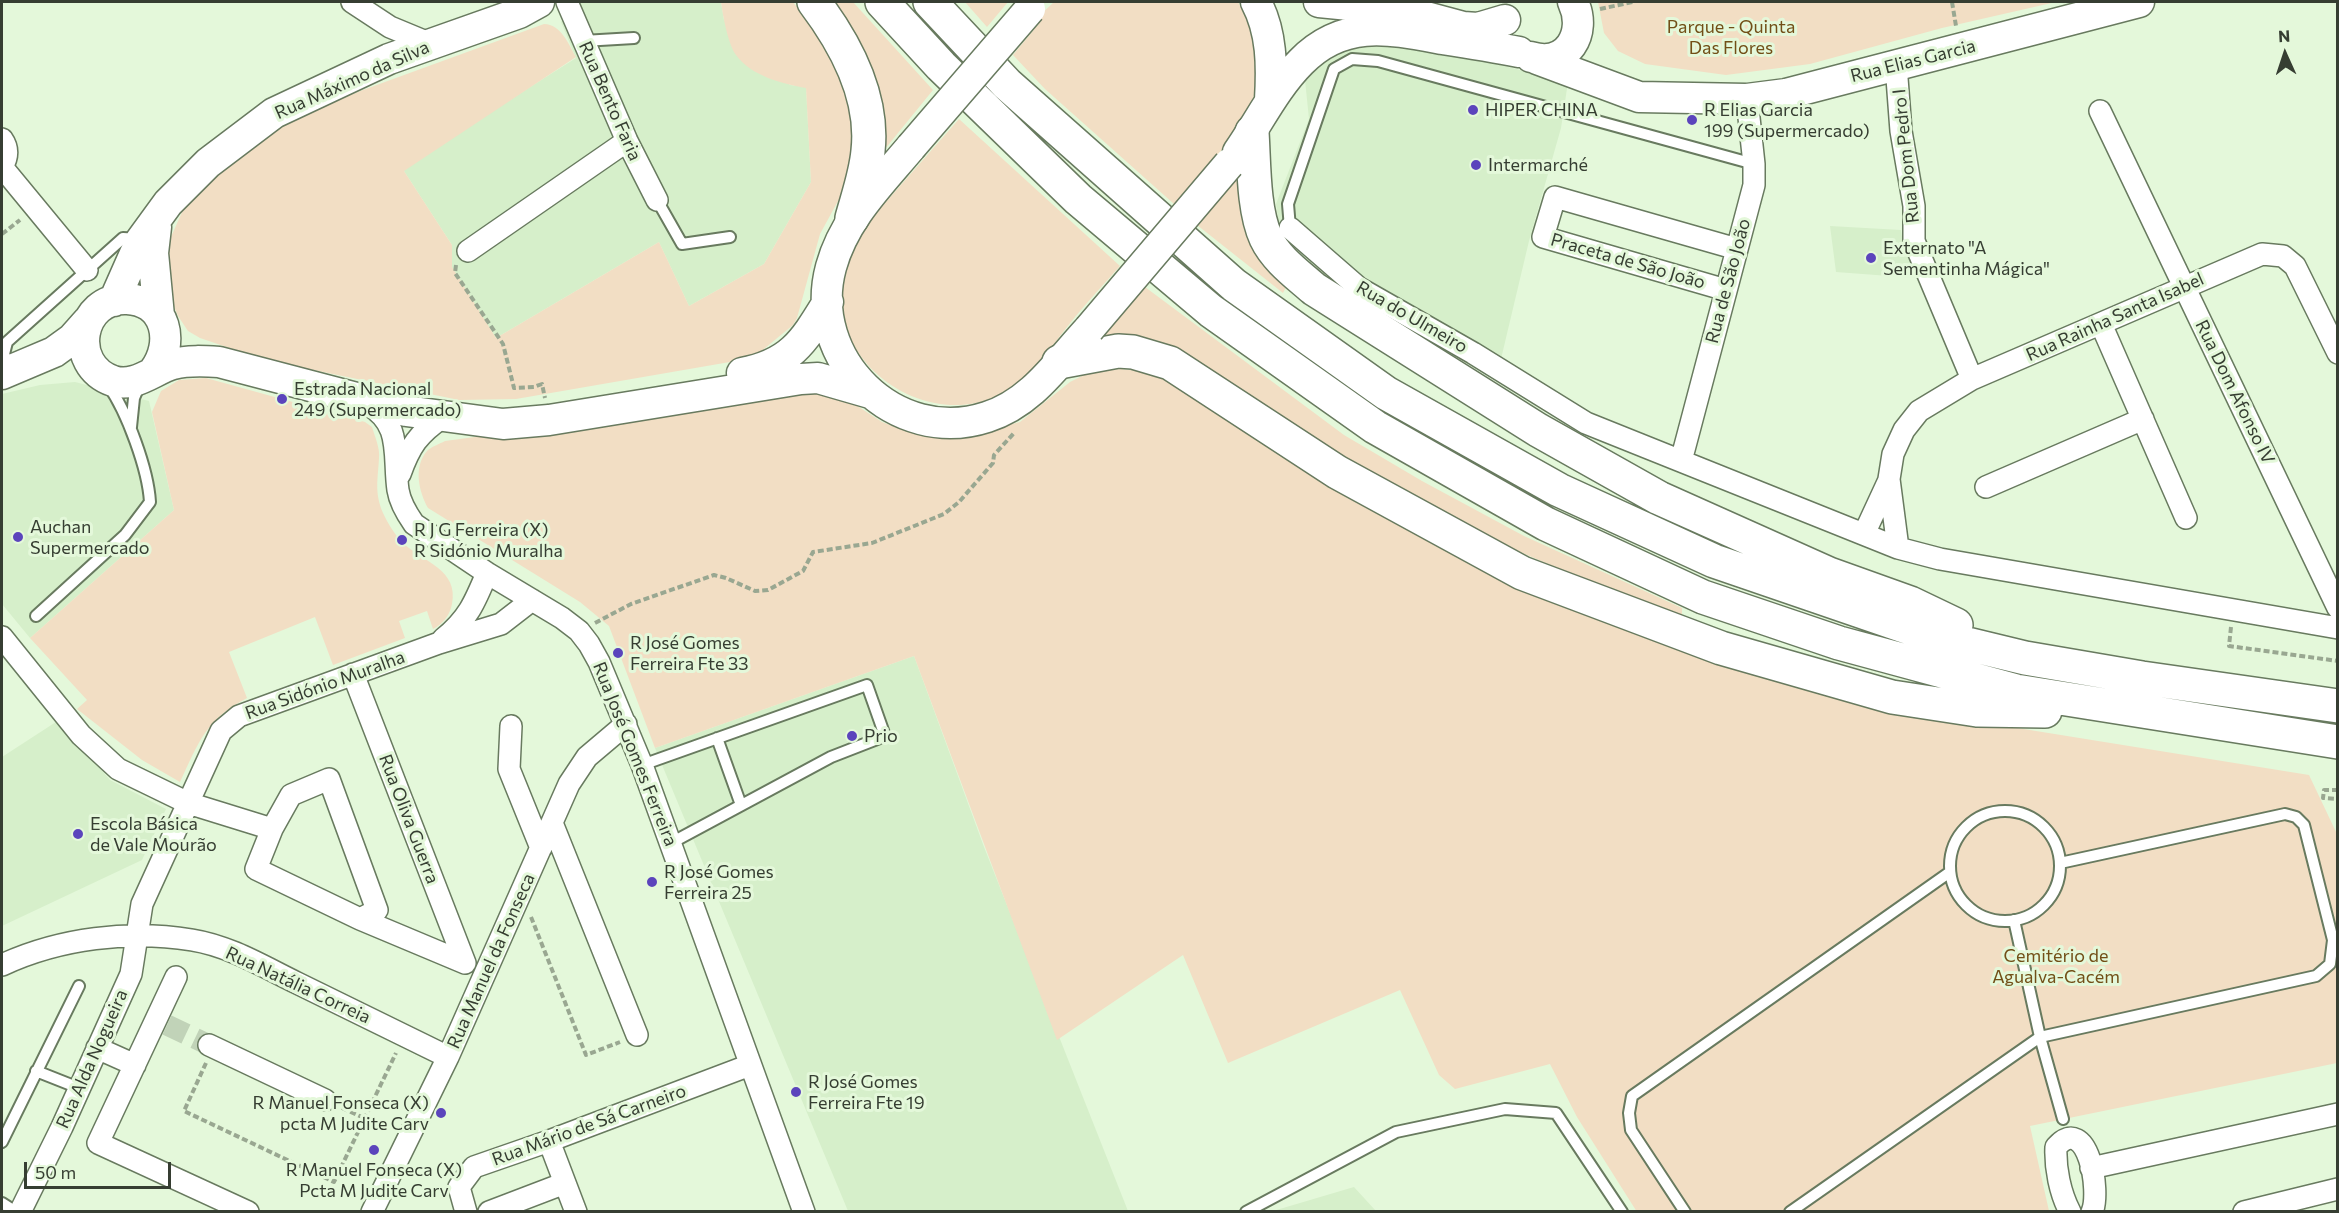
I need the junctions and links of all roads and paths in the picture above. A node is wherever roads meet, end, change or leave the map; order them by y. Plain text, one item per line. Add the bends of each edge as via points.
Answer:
1 (352, 2) edge
2 (539, 2) edge
3 (567, 2) edge
4 (814, 2) edge
5 (882, 2) edge
6 (930, 2) edge
7 (1256, 2) edge
8 (1319, 2) edge
9 (1633, 2) edge
10 (1952, 2) edge
11 (2139, 2) edge
12 (1033, 5) edge
13 (1508, 11) edge
14 (1580, 17) edge
15 (390, 27) junction
16 (1957, 29) dead end
17 (634, 38) dead end
18 (583, 41) junction
19 (431, 44) junction
20 (1528, 56) junction
21 (389, 59) junction
22 (1896, 65) junction
23 (1684, 98) junction
24 (1747, 99) junction
25 (1270, 100) junction
26 (2100, 111) dead end
27 (1252, 132) junction
28 (2, 139) edge
29 (627, 141) junction
30 (1754, 164) junction
31 (2, 167) edge
32 (657, 200) joint
33 (158, 215) junction
34 (852, 218) junction
35 (1290, 228) joint
36 (729, 237) dead end
37 (141, 240) junction
38 (1737, 249) junction
39 (468, 251) joint
40 (87, 270) junction
41 (2184, 287) junction
42 (1726, 290) junction
43 (114, 301) junction
44 (828, 302) junction
45 (161, 319) junction
46 (88, 321) junction
47 (2101, 324) junction
48 (2337, 353) edge
49 (219, 362) junction
50 (1059, 362) junction
51 (100, 374) junction
52 (148, 375) junction
53 (4, 376) edge
54 (1972, 380) junction
55 (870, 393) junction
56 (1025, 398) junction
57 (358, 399) junction
58 (547, 404) junction
59 (449, 417) junction
60 (2143, 418) junction
61 (131, 433) junction
62 (1681, 461) junction
63 (1889, 479) junction
64 (398, 481) junction
65 (1986, 487) dead end
66 (2186, 518) dead end
67 (1864, 534) junction
68 (1898, 548) junction
69 (487, 573) junction
70 (532, 600) junction
71 (2336, 600) edge
72 (2233, 612) junction
73 (36, 616) dead end
74 (2337, 628) edge
75 (579, 631) junction
76 (2, 637) edge
77 (439, 643) junction
78 (2025, 658) junction
79 (2337, 661) edge
80 (353, 674) junction
81 (2337, 706) edge
82 (2136, 711) junction
83 (626, 724) junction
84 (511, 726) dead end
85 (717, 738) junction
86 (2337, 742) edge
87 (642, 765) junction
88 (2337, 790) edge
89 (2337, 799) edge
90 (188, 803) junction
91 (741, 805) junction
92 (552, 823) junction
93 (272, 829) junction
94 (671, 843) junction
95 (541, 848) junction
96 (2060, 863) junction
97 (1950, 872) junction
98 (522, 892) junction
99 (360, 919) junction
100 (2014, 920) junction
101 (137, 936) junction
102 (2, 965) edge
103 (176, 977) dead end
104 (79, 986) dead end
105 (637, 1035) joint
106 (405, 1036) junction
107 (2040, 1037) junction
108 (209, 1045) tunnel mouth
109 (97, 1048) junction
110 (448, 1057) junction
111 (135, 1065) junction
112 (750, 1065) junction
113 (36, 1071) junction
114 (197, 1083) dead end
115 (79, 1088) junction
116 (325, 1100) dead end
117 (2337, 1114) edge
118 (2065, 1129) junction
119 (549, 1141) junction
120 (2, 1142) edge
121 (2091, 1168) junction
122 (565, 1183) junction
123 (2337, 1189) edge
124 (2, 1203) edge
125 (18, 1212) edge
126 (248, 1212) edge
127 (372, 1212) edge
128 (466, 1212) edge
129 (489, 1212) edge
130 (576, 1212) edge
131 (804, 1212) edge
132 (1245, 1212) edge
133 (1622, 1212) edge
134 (1685, 1212) edge
135 (1790, 1212) edge
136 (2070, 1212) edge
137 (2092, 1212) edge
138 (2244, 1212) edge

1 - 15 street
2 - 19 street, Rua Máximo da Silva via 519,13
3 - 18 street, Rua Bento Faria
4 - 34 highway via 846,52 864,100 868,148
5 - 82 highway via 941,66 1078,199 1211,311 1375,428 1546,524 1703,597 1839,643 2016,691
6 - 78 highway via 1007,84 1234,285 1386,393 1559,490 1714,561 1930,635
7 - 25 street, Rua Elias Garcia via 1263,15 1271,56
8 - 13 street via 1400,10 1478,28
9 - 14 path
10 - 16 path
11 - 22 street, Rua Elias Garcia
12 - 34 street, bridge
13 - 20 street via 1506,32 1511,43
14 - 20 street via 1570,47 1561,55 1549,59
14 - 23 street, Rua Elias Garcia via 1604,70 1636,86
15 - 19 street
15 - 21 street
17 - 18 lane
18 - 29 street, Rua Bento Faria
19 - 21 street, Rua Máximo da Silva
20 - 23 street, Rua Elias Garcia via 1639,97
20 - 25 street, Rua Elias Garcia via 1390,30 1364,30 1312,51
21 - 33 street, Rua Máximo da Silva via 274,113 208,162
22 - 24 street, Rua Elias Garcia via 1786,94
22 - 54 street, Rua Dom Pedro I via 1901,131 1914,206 1914,241
23 - 24 street, Rua Elias Garcia
24 - 30 street, Rua de São João
25 - 27 street, Rua Elias Garcia
26 - 41 street, Rua Dom Afonso IV
27 - 50 street, Rua Elias Garcia, bridge
27 - 78 highway via 1257,198 1267,238 1289,267 1314,289 1538,430 1659,498 1829,574 1910,603
28 - 31 street via 7,159
29 - 32 street, Rua Bento Faria
29 - 39 street
30 - 35 lane, Rua do Ulmeiro via 1378,61 1352,59 1334,69 1288,204
30 - 38 street, Rua de São João via 1754,185
31 - 40 street
32 - 36 lane via 682,244
33 - 37 street, Rua Máximo da Silva
33 - 45 street via 153,253
34 - 44 street via 830,270
35 - 62 street, Rua do Ulmeiro via 1359,288 1586,423
37 - 40 lane via 123,238
37 - 43 street, Rua Máximo da Silva
38 - 42 street, Rua de São João
38 - 42 street, Praceta de São João via 1555,197 1543,237
39 - 58 path via 456,265 455,273 503,345 514,388 542,384
40 - 53 lane via 7,342
41 - 47 street, Rua Rainha Santa Isabel
41 - 48 street, Rua Rainha Santa Isabel via 2262,254 2283,256 2295,266
41 - 71 street, Rua Dom Afonso IV
42 - 62 street, Rua de São João
43 - 45 street via 139,302
43 - 46 street
44 - 55 street via 836,344 850,370
44 - 58 street via 795,350 770,366
45 - 49 street via 177,335
45 - 52 street via 167,335 166,348 162,360
46 - 51 street via 84,348 88,362
46 - 53 street via 54,352
47 - 54 street, Rua Rainha Santa Isabel
47 - 60 street
49 - 52 street via 174,363
49 - 57 street
50 - 56 street, Rua Elias Garcia
50 - 82 highway via 1118,351 1170,363 1337,472 1522,573 1721,648 1892,697 1977,710
51 - 52 street via 129,383
51 - 53 street via 68,369
51 - 61 lane via 123,411
52 - 61 lane via 134,398
54 - 63 street, Rua Rainha Santa Isabel via 1919,411 1904,430 1893,454
55 - 56 street, Rua Elias Garcia via 905,414 942,423 987,418
55 - 59 street via 818,378 549,420 503,424
56 - 75 path via 1018,430 994,454 993,463 959,502 944,514 872,543 813,552 803,571 768,590 755,591 714,575 631,604
57 - 59 street
57 - 64 street, Rua José Gomes Ferreira via 376,409 392,430
58 - 59 street
59 - 64 street via 418,436 408,450
60 - 65 street
60 - 66 street
61 - 73 lane via 145,472 150,502 125,535
62 - 67 street, Rua do Ulmeiro
63 - 67 street, Rua Rainha Santa Isabel
63 - 68 street, Rua Rainha Santa Isabel
64 - 69 street, Rua José Gomes Ferreira via 401,500 414,524
67 - 68 street
68 - 72 street
69 - 70 street, Rua José Gomes Ferreira
69 - 77 street, Rua Sidónio Muralha via 473,608 460,626
70 - 75 street, Rua José Gomes Ferreira
70 - 77 street, Rua Sidónio Muralha via 501,624
72 - 74 street
72 - 79 path via 2229,646
75 - 83 street, Rua José Gomes Ferreira via 599,662
76 - 90 street via 81,735 118,769
77 - 80 street, Rua Sidónio Muralha
78 - 81 highway
80 - 90 street, Rua Sidónio Muralha via 229,723 216,738
80 - 99 street, Rua Oliva Guerra via 465,963
82 - 86 highway
83 - 87 street, Rua José Gomes Ferreira
83 - 92 street, Rua Manuel da Fonseca via 587,757 569,784
84 - 95 street via 509,769
85 - 87 lane
85 - 91 lane
85 - 91 lane via 867,685 885,736 831,757
87 - 94 street, Rua José Gomes Ferreira
88 - 89 path via 2324,790 2323,798
90 - 93 street
90 - 101 street, Rua Sidónio Muralha via 142,904
91 - 94 lane
92 - 95 street, Rua Manuel da Fonseca
92 - 105 street
93 - 99 street via 256,868
93 - 99 street via 291,795 329,779 377,910
94 - 112 street, Rua José Gomes Ferreira
95 - 98 street, Rua Manuel da Fonseca
96 - 97 lane via 2057,846 2035,819 2001,811 1983,815 1963,831 1951,854
96 - 100 lane via 2059,879 2048,900 2029,915
96 - 107 lane via 2285,814 2296,817 2304,825 2333,940 2330,964 2316,976
97 - 100 lane via 1965,904 1996,920
97 - 134 lane via 1632,1096 1630,1130
98 - 105 path via 586,1055
98 - 110 street, Rua Manuel da Fonseca
100 - 107 lane
101 - 102 street, Rua Natália Correia via 76,941 22,955
101 - 106 street, Rua Natália Correia via 194,940 234,953
101 - 109 street, Rua Alda Nogueira via 131,974
103 - 111 street via 162,1022
104 - 113 lane
106 - 110 street, Rua Natália Correia
106 - 114 path via 334,1182 184,1111
107 - 118 lane
107 - 135 lane
108 - 116 street
109 - 111 street
109 - 115 street, Rua Alda Nogueira
110 - 127 street, Rua Manuel da Fonseca
111 - 126 street via 98,1143
112 - 119 street, Rua Mário de Sá Carneiro
112 - 131 street, Rua José Gomes Ferreira
113 - 115 lane
113 - 120 lane
115 - 125 street, Rua Alda Nogueira
117 - 121 street
118 - 121 street via 2088,1152
118 - 136 street via 2056,1147 2056,1162
119 - 122 street
119 - 128 street, Rua Mário de Sá Carneiro via 474,1167 459,1187
121 - 137 street via 2096,1199
122 - 129 street
122 - 130 street
123 - 138 street
124 - 125 lane
132 - 133 lane via 1396,1132 1505,1109 1556,1113

